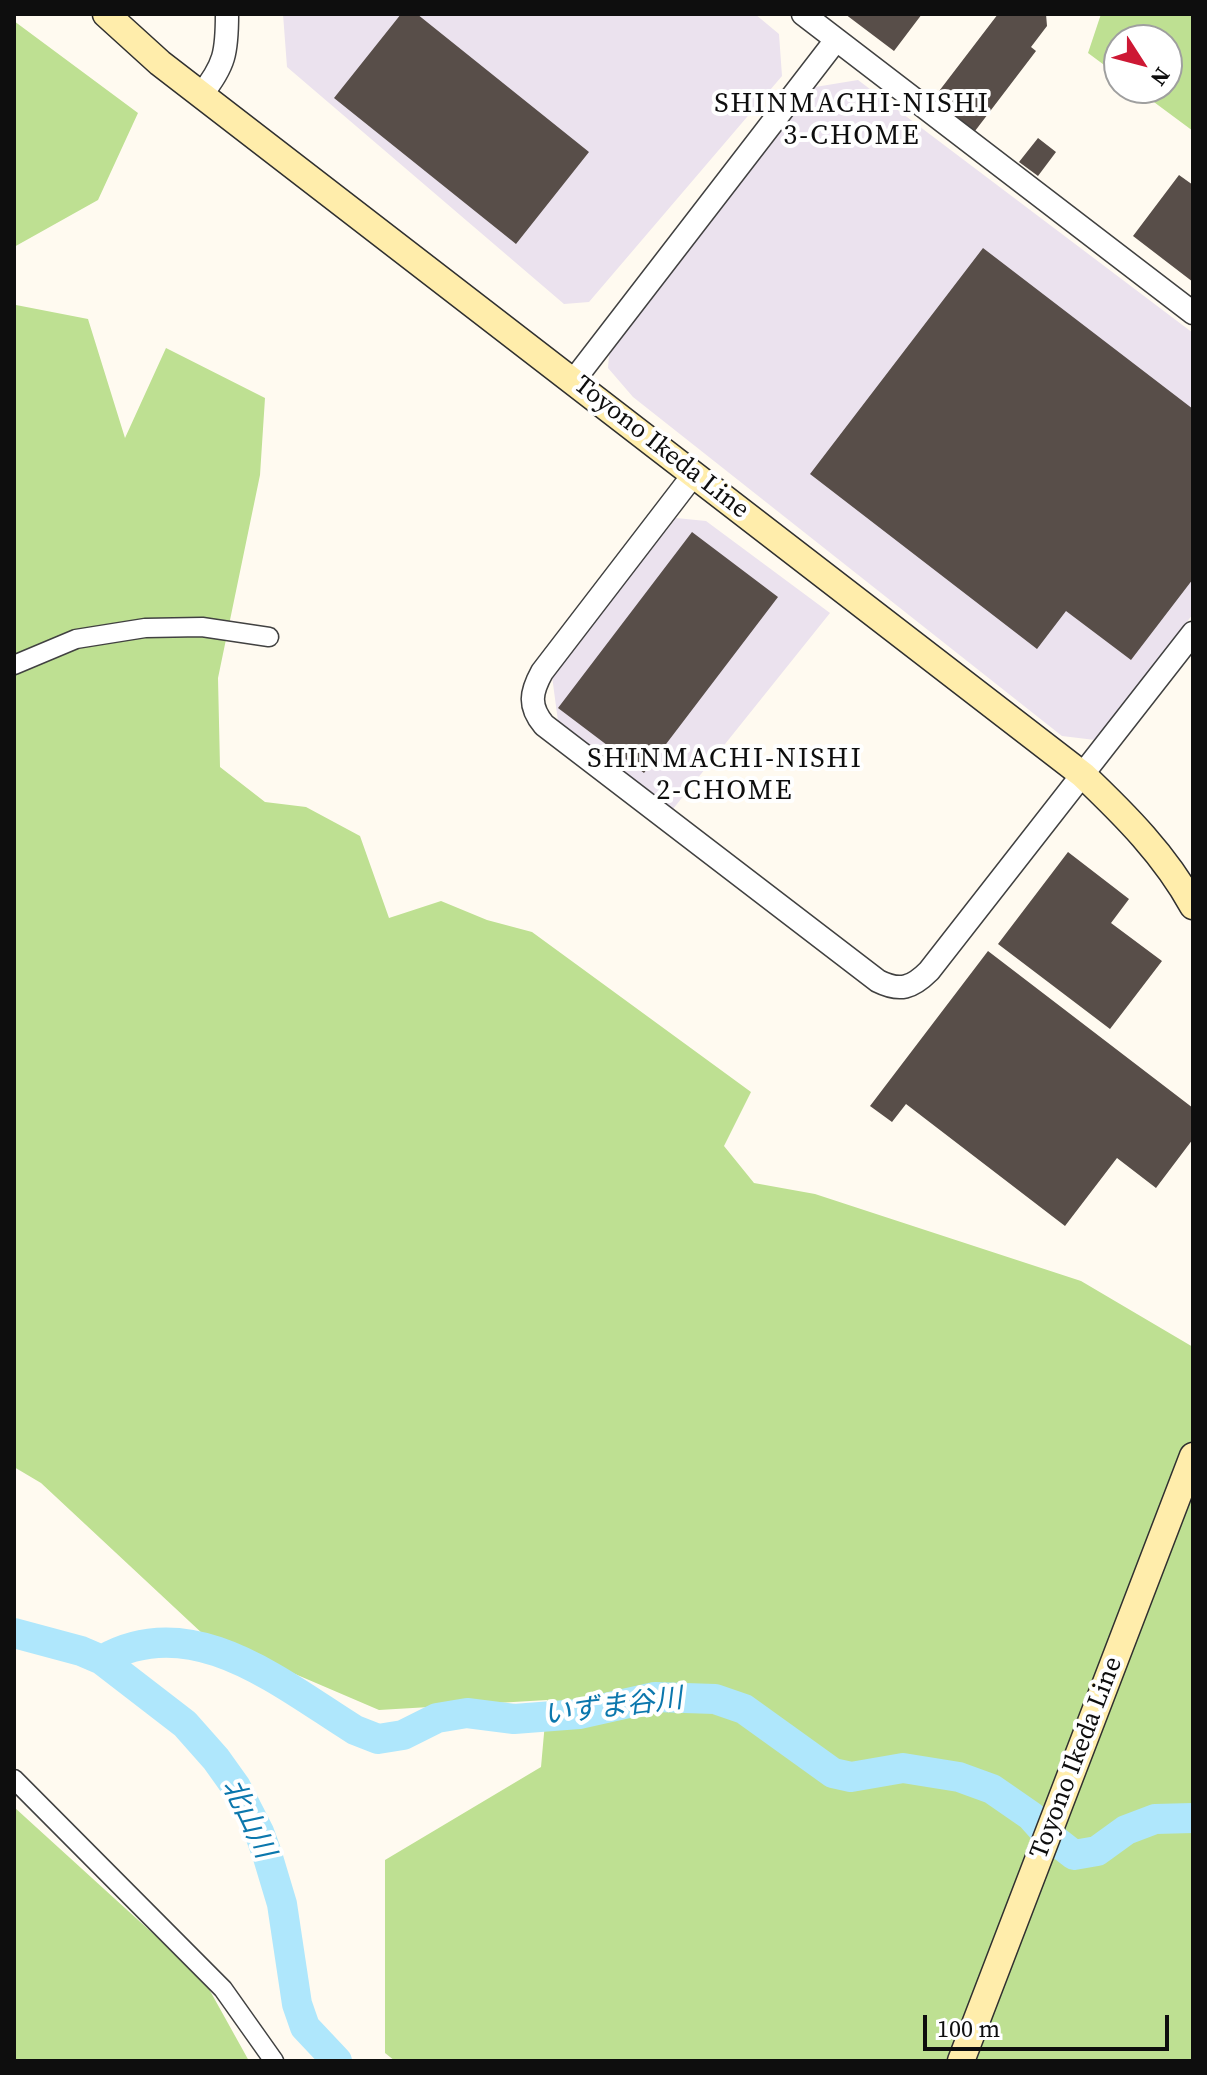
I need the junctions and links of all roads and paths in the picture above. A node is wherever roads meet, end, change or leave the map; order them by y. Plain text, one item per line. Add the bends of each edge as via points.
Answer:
1 (106, 14) edge
2 (227, 14) edge
3 (803, 14) edge
4 (836, 40) junction
5 (201, 95) junction
6 (1193, 313) edge
7 (574, 380) junction
8 (694, 474) junction
9 (1193, 633) edge
10 (269, 637) dead end
11 (14, 665) edge
12 (1083, 775) junction
13 (1193, 906) edge
14 (1193, 1456) edge
15 (14, 1779) edge
16 (274, 2061) edge
17 (961, 2061) edge

1 - 5 main road, Toyono Ikeda Line
2 - 5 street via 225,57
3 - 4 street
4 - 6 street
4 - 7 street
5 - 7 main road, Toyono Ikeda Line
7 - 8 main road, Toyono Ikeda Line
8 - 12 main road, Toyono Ikeda Line
8 - 12 street via 542,672 532,704 544,725 878,981 903,989 929,971
9 - 12 street
10 - 11 street via 202,627 145,628 76,639
12 - 13 main road, Toyono Ikeda Line via 1160,854
14 - 17 main road, Toyono Ikeda Line
15 - 16 street via 223,1989

